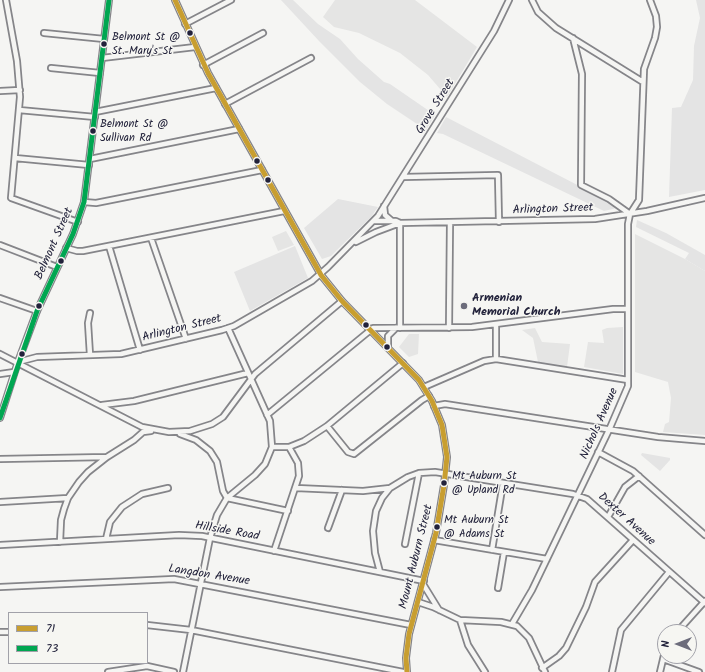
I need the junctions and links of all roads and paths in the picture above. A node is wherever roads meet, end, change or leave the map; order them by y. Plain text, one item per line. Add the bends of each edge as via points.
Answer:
1 (6, 0) edge
2 (109, 0) edge
3 (175, 0) edge
4 (231, 0) edge
5 (509, 0) edge
6 (532, 0) edge
7 (650, 0) edge
8 (185, 24) junction
9 (44, 33) dead end
10 (263, 33) dead end
11 (104, 38) junction
12 (573, 38) junction
13 (195, 47) junction
14 (102, 58) junction
15 (311, 58) dead end
16 (203, 65) junction
17 (51, 68) dead end
18 (100, 73) junction
19 (643, 82) junction
20 (216, 88) junction
21 (20, 90) junction
22 (0, 91) edge
23 (225, 104) junction
24 (19, 110) junction
25 (95, 115) junction
26 (239, 129) junction
27 (15, 158) junction
28 (90, 162) junction
29 (262, 170) junction
30 (403, 176) junction
31 (705, 198) edge
32 (84, 202) junction
33 (384, 206) junction
34 (284, 211) junction
35 (630, 214) junction
36 (374, 221) junction
37 (392, 221) junction
38 (78, 222) junction
39 (499, 222) junction
40 (450, 223) junction
41 (400, 224) junction
42 (385, 229) junction
43 (151, 238) junction
44 (351, 245) junction
45 (0, 246) edge
46 (109, 246) junction
47 (66, 248) junction
48 (57, 266) junction
49 (321, 274) junction
50 (0, 298) edge
51 (342, 301) junction
52 (628, 310) junction
53 (37, 311) junction
54 (90, 313) dead end
55 (496, 325) junction
56 (228, 328) junction
57 (398, 328) junction
58 (449, 328) junction
59 (370, 330) junction
60 (186, 339) junction
61 (388, 347) junction
62 (140, 350) junction
63 (0, 354) edge
64 (90, 355) junction
65 (496, 359) junction
66 (18, 362) junction
67 (403, 363) junction
68 (14, 372) junction
69 (248, 373) junction
70 (0, 374) edge
71 (252, 380) junction
72 (628, 380) junction
73 (424, 387) junction
74 (430, 396) junction
75 (101, 405) junction
76 (434, 406) junction
77 (267, 415) junction
78 (0, 418) edge
79 (327, 426) junction
80 (609, 430) junction
81 (169, 432) junction
82 (704, 441) edge
83 (272, 447) junction
84 (289, 447) junction
85 (705, 447) edge
86 (598, 452) junction
87 (107, 457) junction
88 (0, 459) edge
89 (419, 473) junction
90 (446, 473) junction
91 (639, 476) junction
92 (503, 483) junction
93 (168, 488) dead end
94 (296, 488) junction
95 (390, 488) junction
96 (342, 490) junction
97 (578, 495) junction
98 (68, 498) junction
99 (226, 498) junction
100 (0, 502) edge
101 (288, 511) junction
102 (608, 517) junction
103 (328, 528) dead end
104 (705, 535) edge
105 (210, 538) junction
106 (106, 539) junction
107 (434, 540) junction
108 (633, 540) junction
109 (60, 542) junction
110 (405, 544) dead end
111 (0, 545) edge
112 (492, 550) junction
113 (274, 551) junction
114 (504, 552) junction
115 (547, 559) junction
116 (380, 572) junction
117 (669, 572) junction
118 (201, 583) junction
119 (424, 583) junction
120 (0, 587) edge
121 (498, 588) dead end
122 (418, 602) junction
123 (705, 602) edge
124 (439, 610) junction
125 (460, 620) junction
126 (512, 624) junction
127 (684, 624) edge
128 (148, 625) edge
129 (411, 625) junction
130 (192, 630) junction
131 (677, 664) edge
132 (544, 670) edge
133 (108, 672) edge
134 (174, 672) edge
135 (183, 672) edge
136 (403, 672) edge
137 (407, 672) edge
138 (485, 672) edge
139 (612, 672) edge
140 (699, 672) edge

1 - 21 street via 18,61
2 - 11 main road, Belmont Street
3 - 8 main road, Mount Auburn Street
4 - 8 street
5 - 30 street, Grove Street via 494,32
6 - 12 street via 545,20
7 - 19 street, Nichols Avenue via 657,27 645,63
8 - 13 main road, Mount Auburn Street
9 - 11 street
10 - 16 street
11 - 14 main road, Belmont Street
12 - 19 street
12 - 35 street via 582,74 581,185 613,201
13 - 14 street
13 - 16 main road, Mount Auburn Street
14 - 18 main road, Belmont Street
15 - 23 street
16 - 20 main road, Mount Auburn Street
17 - 18 street
18 - 25 main road, Belmont Street
19 - 35 street, Nichols Avenue via 638,200
20 - 23 main road, Mount Auburn Street
20 - 25 street
21 - 22 street
21 - 24 street
23 - 26 main road, Mount Auburn Street
24 - 25 street
24 - 27 street
25 - 28 main road, Belmont Street
26 - 28 street
26 - 29 main road, Mount Auburn Street
27 - 28 street
27 - 38 street via 11,198
28 - 32 main road, Belmont Street
29 - 32 street via 96,202
29 - 34 main road, Mount Auburn Street
30 - 33 street, Grove Street
30 - 39 street via 498,175
31 - 35 street, Arlington Street
32 - 38 main road, Belmont Street
33 - 36 street, Grove Street
33 - 37 street via 385,215
34 - 43 street
34 - 49 main road, Mount Auburn Street
35 - 39 street, Arlington Street via 595,219
35 - 52 street, Nichols Avenue
36 - 37 street, Arlington Street
36 - 42 street via 378,227
36 - 44 street, Arlington Street
37 - 41 street, Arlington Street
38 - 47 main road, Belmont Street
39 - 40 street, Arlington Street
40 - 41 street, Arlington Street
40 - 58 street
41 - 42 street, Arlington Street
41 - 57 street
42 - 44 street, Arlington Street
43 - 46 street
43 - 60 street
44 - 49 street, Arlington Street
45 - 48 street
46 - 47 street via 79,251
46 - 62 street
47 - 48 main road, Belmont Street
48 - 53 main road, Belmont Street
49 - 51 main road, Mount Auburn Street
49 - 56 street, Arlington Street
50 - 53 street
51 - 59 main road, Mount Auburn Street
51 - 71 street via 258,372
52 - 55 street via 606,310
52 - 72 street, Nichols Avenue
53 - 66 main road, Belmont Street
54 - 64 street
55 - 58 street
55 - 65 street
56 - 60 street, Arlington Street
56 - 69 street
57 - 58 street
57 - 59 street
57 - 61 street via 391,331 388,336
59 - 61 main road, Mount Auburn Street
59 - 77 street
60 - 62 street, Arlington Street
61 - 67 main road, Mount Auburn Street
62 - 64 street, Arlington Street via 112,355
63 - 66 street
64 - 66 street, Arlington Street via 37,357
65 - 72 street
65 - 73 street via 484,361
66 - 68 main road, Belmont Street
66 - 75 street
67 - 73 main road, Mount Auburn Street
67 - 79 street
68 - 70 street
68 - 78 main road, Belmont Street
69 - 71 street
69 - 75 street via 134,401
71 - 77 street
71 - 81 street via 228,412 217,422 197,430
72 - 80 street, Nichols Avenue via 625,395
73 - 74 main road, Mount Auburn Street
74 - 76 main road, Mount Auburn Street
74 - 79 street via 351,454
75 - 81 street via 142,427
76 - 80 street via 444,404
76 - 90 main road, Mount Auburn Street via 445,438
77 - 83 street via 272,428
79 - 84 street via 304,441
80 - 82 street
80 - 86 street, Nichols Avenue
81 - 87 street via 143,432
81 - 99 street via 191,437 210,451 216,462
82 - 85 street
83 - 84 street
83 - 99 street via 260,469
84 - 94 street via 299,468
86 - 91 street via 626,466
86 - 97 street, Nichols Avenue
87 - 88 street
87 - 98 street via 83,476
89 - 90 street, Dexter Avenue
89 - 95 street
89 - 110 street
90 - 92 street, Dexter Avenue
90 - 107 main road, Mount Auburn Street
91 - 102 street via 625,487
91 - 104 street
92 - 97 street, Dexter Avenue
92 - 112 street
93 - 106 street via 142,494 122,507 110,522
94 - 96 street
94 - 101 street
95 - 96 street
95 - 116 street via 379,504 374,524 375,553
96 - 103 street
97 - 102 street, Dexter Avenue via 587,499
97 - 115 street, Nichols Avenue
98 - 100 street
98 - 109 street via 61,520
99 - 101 street
99 - 105 street via 217,515
101 - 113 street
102 - 108 street, Dexter Avenue
105 - 106 street, Hillside Road via 187,535
105 - 113 street, Hillside Road
105 - 118 street
106 - 109 street, Hillside Road
107 - 112 street
107 - 119 main road, Mount Auburn Street
108 - 117 street, Dexter Avenue
108 - 132 street via 595,582 566,648
109 - 111 street, Hillside Road
112 - 114 street
113 - 116 street, Hillside Road
114 - 115 street
114 - 121 street
115 - 126 street, Nichols Avenue via 525,605
116 - 119 street, Hillside Road
117 - 123 street, Dexter Avenue
117 - 139 street via 621,630
118 - 120 street, Langdon Avenue via 160,579
118 - 129 street, Langdon Avenue
118 - 130 street
119 - 122 main road, Mount Auburn Street
119 - 124 street
122 - 124 street
122 - 129 main road, Mount Auburn Street
123 - 127 street
124 - 125 street
125 - 126 street
125 - 138 street via 468,645
126 - 132 street via 529,638
128 - 130 street
129 - 137 main road, Mount Auburn Street via 406,650
130 - 135 street
130 - 136 street
131 - 140 street
133 - 134 street via 147,666

